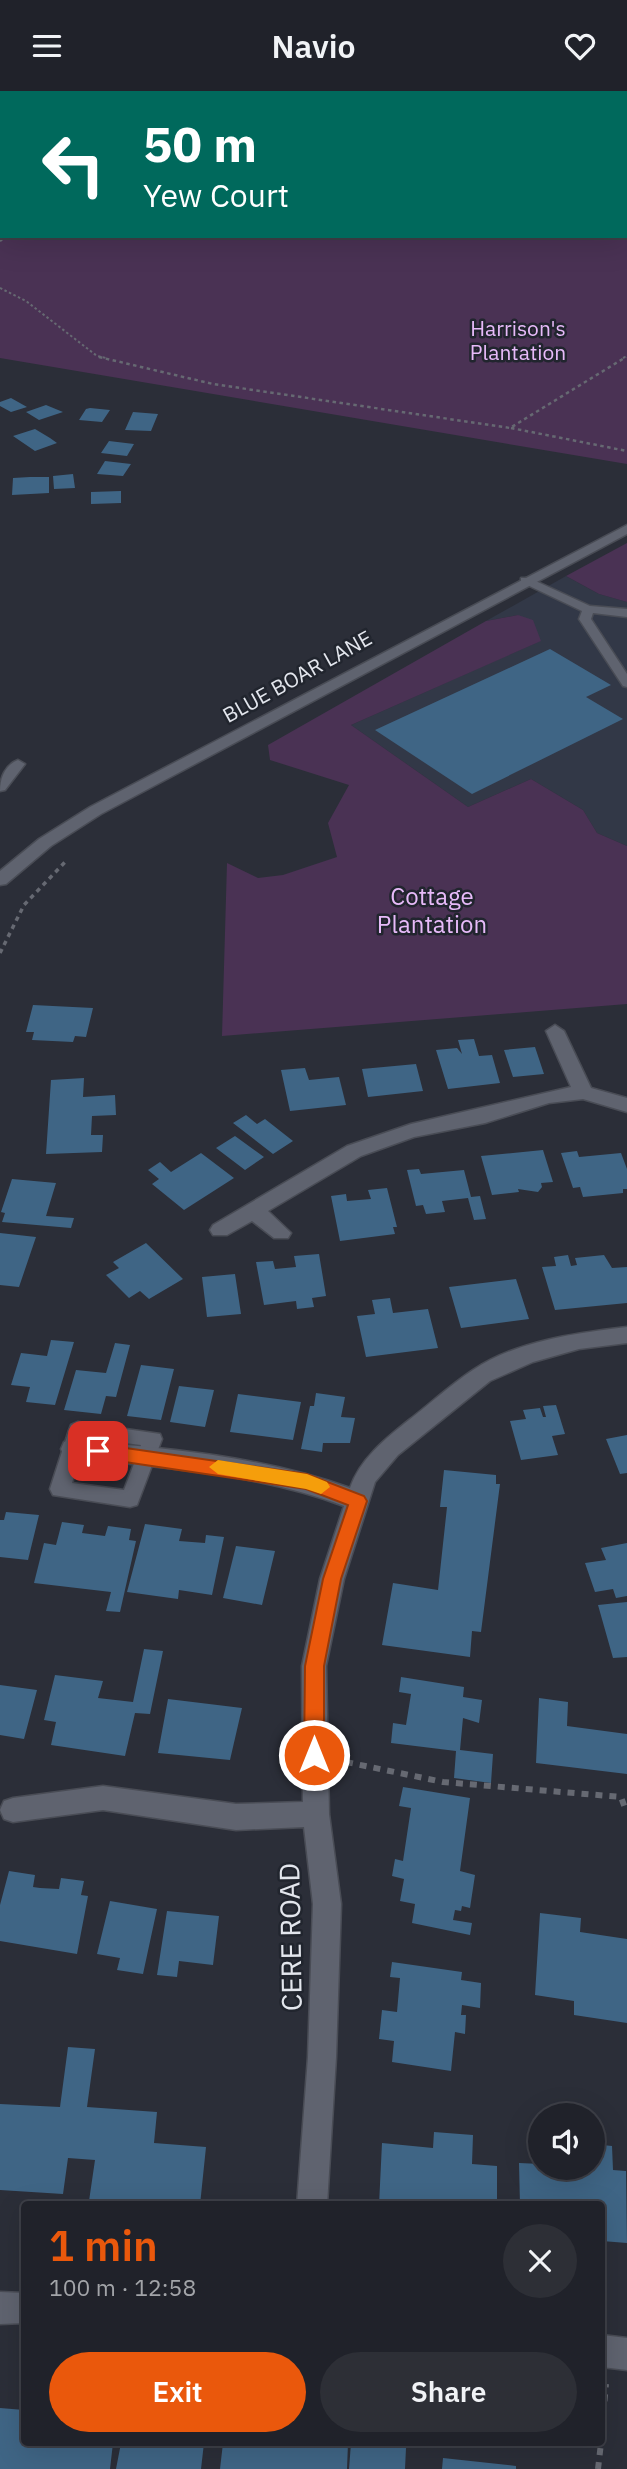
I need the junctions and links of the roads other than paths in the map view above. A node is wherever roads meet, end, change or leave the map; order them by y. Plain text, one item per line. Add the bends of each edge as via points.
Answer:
1 (627, 529) edge
2 (525, 580) junction
3 (588, 609) junction
4 (627, 613) edge
5 (627, 683) edge
6 (18, 764) dead end
7 (0, 787) edge
8 (0, 880) edge
9 (555, 1031) dead end
10 (583, 1092) junction
11 (627, 1105) edge
12 (253, 1210) junction
13 (220, 1230) dead end
14 (281, 1233) dead end
15 (627, 1335) edge
16 (72, 1449) joint
17 (149, 1456) junction
18 (358, 1501) junction
19 (13, 1810) dead end
20 (316, 1814) junction
21 (312, 2201) edge
22 (0, 2308) edge
23 (21, 2308) edge

1 - 2 street, BLUE BOAR LANE
2 - 3 lane
2 - 8 street, BLUE BOAR LANE via 97,810 49,838
3 - 4 lane
3 - 5 lane via 585,619
6 - 7 lane
9 - 10 street
10 - 11 street
10 - 12 street via 411,1131 354,1150
12 - 13 street
12 - 14 street
15 - 18 street, CERE ROAD via 579,1341 528,1355 482,1375 390,1448 365,1478
16 - 17 street
16 - 17 lane via 60,1489 130,1499
17 - 18 street via 307,1482
18 - 20 street, CERE ROAD via 332,1579 314,1666
19 - 20 street via 103,1798 236,1817
20 - 21 street, CERE ROAD via 327,1904
22 - 23 street

